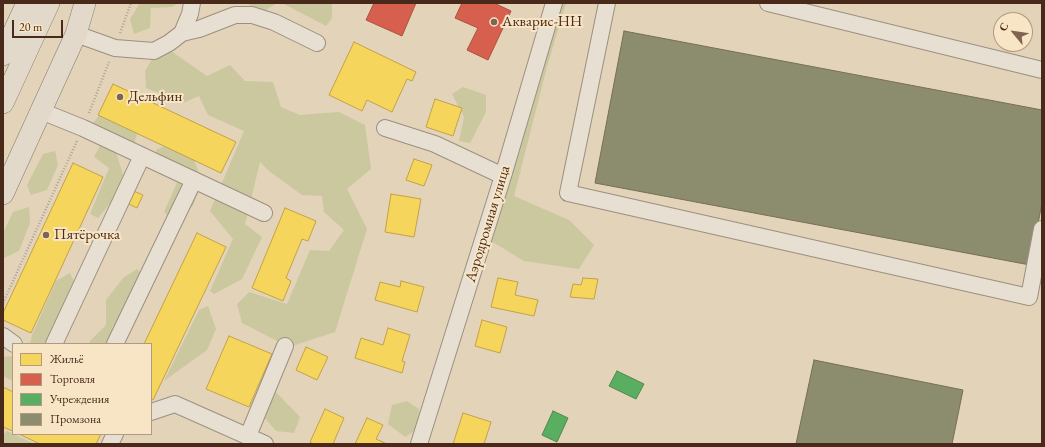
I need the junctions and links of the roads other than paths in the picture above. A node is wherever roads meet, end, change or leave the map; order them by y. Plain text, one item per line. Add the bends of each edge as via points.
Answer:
1 (27, 3) edge
2 (49, 3) edge
3 (85, 3) edge
4 (192, 3) edge
5 (554, 3) edge
6 (607, 3) edge
7 (768, 3) edge
8 (182, 33) junction
9 (76, 34) junction
10 (317, 43) dead end
11 (3, 55) edge
12 (1042, 70) edge
13 (3, 103) edge
14 (41, 111) junction
15 (385, 128) dead end
16 (142, 156) junction
17 (503, 176) junction
18 (194, 180) junction
19 (3, 194) edge
20 (264, 213) dead end
21 (1042, 229) edge
22 (3, 336) edge
23 (13, 343) edge
24 (54, 343) edge
25 (115, 343) edge
26 (286, 346) dead end
27 (152, 412) edge
28 (248, 436) junction
29 (265, 444) edge
30 (419, 444) edge

1 - 11 main road
2 - 13 main road
3 - 9 main road
4 - 8 street
5 - 17 street, Аэродромная улица
6 - 21 street via 568,193 1029,298
7 - 12 street
8 - 9 street via 154,50 115,48
8 - 10 street via 199,30 235,15 252,15 274,22
9 - 14 main road
14 - 16 street
14 - 19 main road
15 - 17 street via 435,144
16 - 18 street
16 - 24 street
17 - 30 street, Аэродромная улица
18 - 20 street
18 - 25 street
22 - 23 street
26 - 28 street
27 - 28 street via 175,404
28 - 29 street

